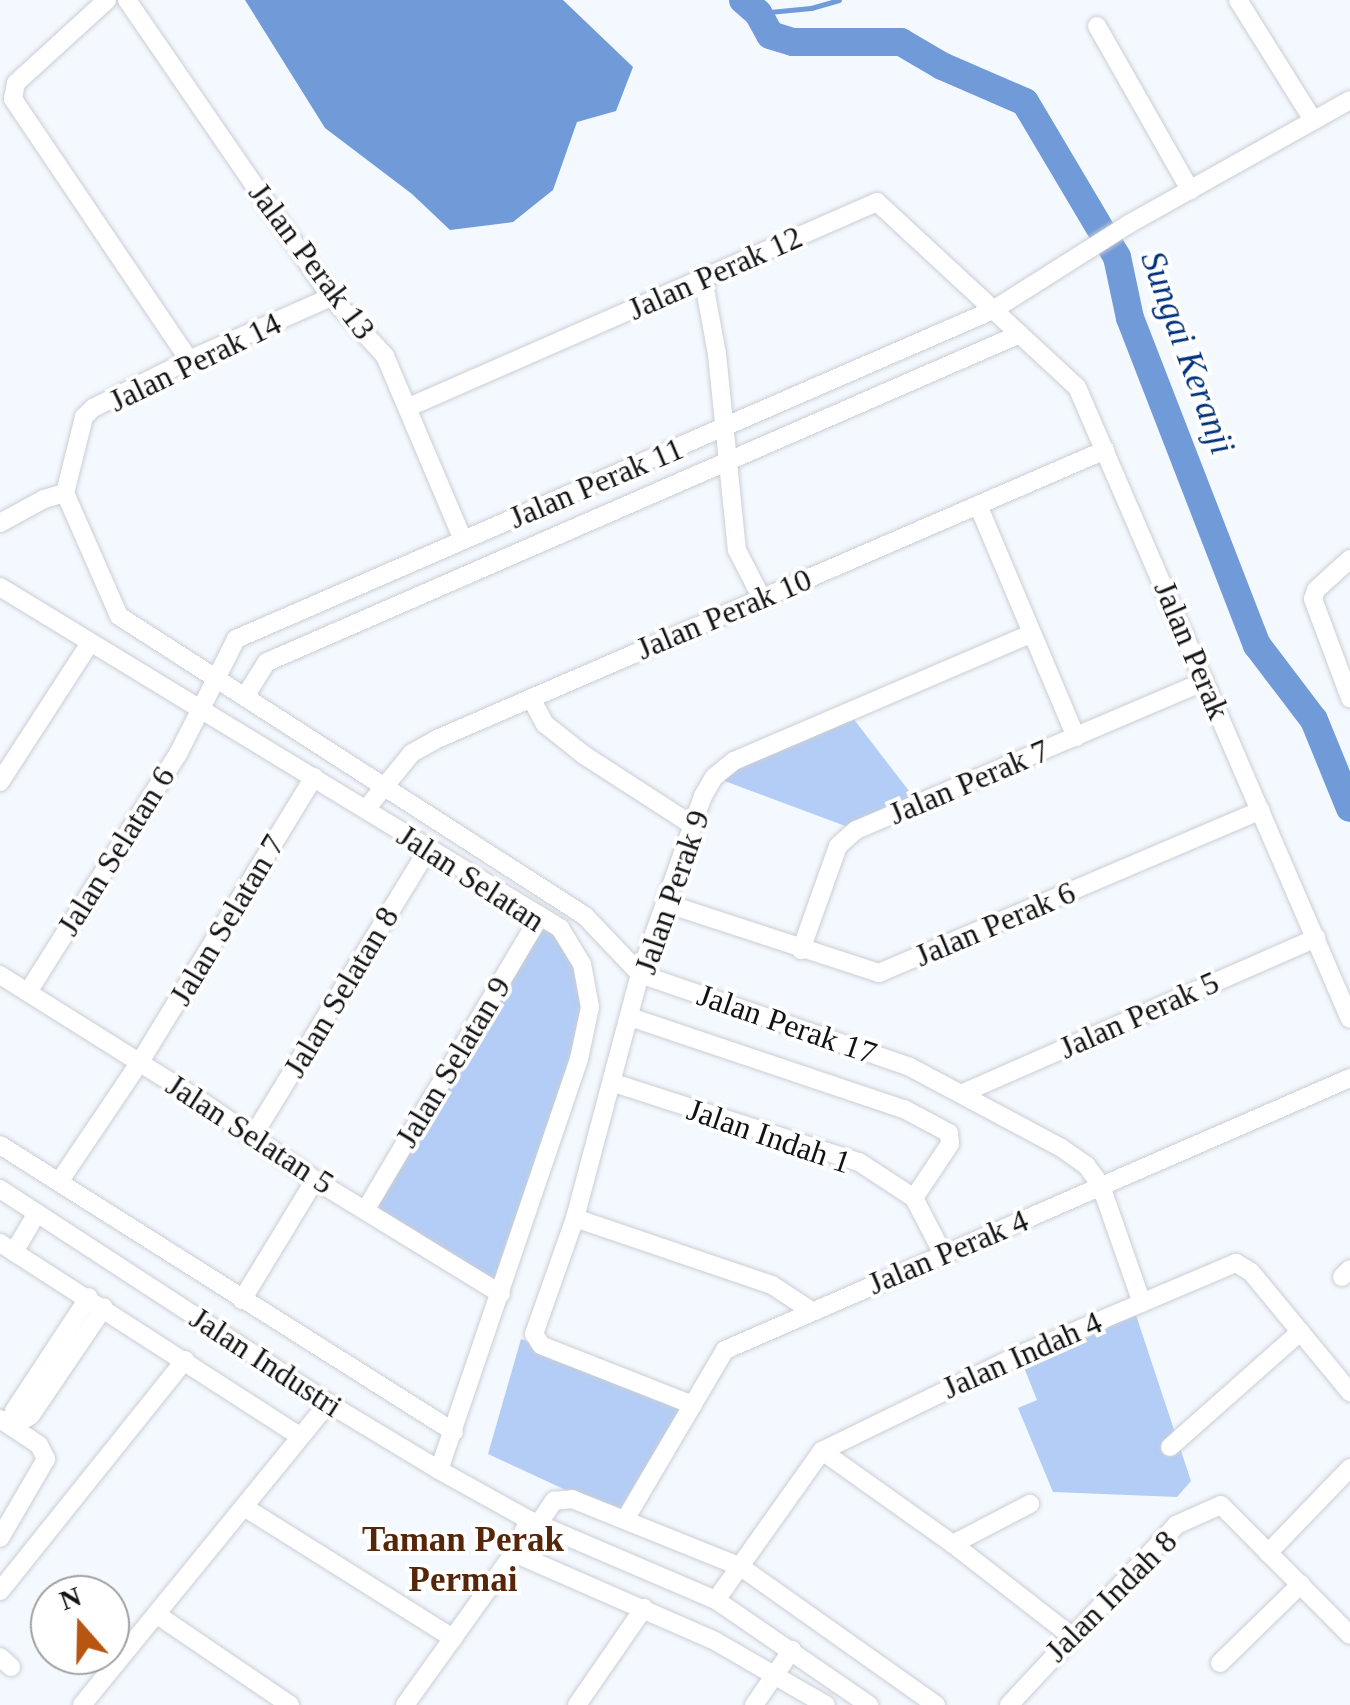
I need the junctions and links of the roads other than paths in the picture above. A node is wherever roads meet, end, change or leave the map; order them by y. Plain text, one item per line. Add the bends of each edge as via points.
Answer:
1 (106, 0) edge
2 (127, 0) edge
3 (1238, 0) edge
4 (1097, 26) dead end
5 (1350, 100) edge
6 (1313, 120) junction
7 (1190, 190) junction
8 (703, 278) junction
9 (331, 296) junction
10 (993, 310) junction
11 (1020, 334) junction
12 (189, 360) junction
13 (408, 408) junction
14 (725, 428) junction
15 (1106, 450) junction
16 (727, 460) junction
17 (65, 493) junction
18 (978, 505) junction
19 (0, 524) edge
20 (463, 540) junction
21 (1350, 559) edge
22 (0, 586) edge
23 (760, 597) junction
24 (1031, 634) junction
25 (90, 642) junction
26 (215, 676) junction
27 (1205, 682) junction
28 (246, 694) junction
29 (530, 698) junction
30 (1350, 698) edge
31 (200, 708) junction
32 (1076, 737) junction
33 (314, 778) junction
34 (0, 782) edge
35 (383, 783) junction
36 (366, 810) junction
37 (1260, 810) junction
38 (692, 824) junction
39 (429, 848) junction
40 (668, 904) junction
41 (540, 916) junction
42 (1316, 938) junction
43 (801, 950) junction
44 (640, 974) junction
45 (0, 975) edge
46 (28, 992) junction
47 (630, 1017) junction
48 (1350, 1019) edge
49 (140, 1062) junction
50 (1350, 1078) edge
51 (614, 1084) junction
52 (963, 1094) junction
53 (253, 1136) junction
54 (0, 1144) edge
55 (314, 1180) junction
56 (59, 1182) junction
57 (1101, 1186) junction
58 (0, 1190) edge
59 (914, 1198) junction
60 (366, 1209) junction
61 (38, 1214) junction
62 (574, 1218) junction
63 (7, 1247) edge
64 (943, 1254) junction
65 (501, 1294) junction
66 (242, 1300) junction
67 (97, 1302) junction
68 (1142, 1303) junction
69 (810, 1310) junction
70 (1300, 1332) junction
71 (185, 1360) junction
72 (1350, 1392) edge
73 (328, 1403) junction
74 (693, 1405) junction
75 (7, 1422) edge
76 (454, 1432) junction
77 (299, 1436) junction
78 (1170, 1447) dead end
79 (822, 1451) junction
80 (1350, 1468) edge
81 (439, 1470) junction
82 (1030, 1504) dead end
83 (244, 1506) junction
84 (626, 1518) junction
85 (534, 1522) junction
86 (0, 1538) edge
87 (953, 1544) junction
88 (514, 1553) junction
89 (1268, 1553) junction
90 (741, 1566) junction
91 (1301, 1584) junction
92 (0, 1591) edge
93 (716, 1600) junction
94 (644, 1608) junction
95 (156, 1614) junction
96 (1070, 1635) junction
97 (1350, 1635) edge
98 (453, 1638) junction
99 (792, 1650) junction
100 (1220, 1663) dead end
101 (776, 1674) junction
102 (276, 1701) edge
103 (82, 1705) edge
104 (406, 1705) edge
105 (577, 1705) edge
106 (754, 1705) edge
107 (826, 1705) edge
108 (870, 1705) edge
109 (936, 1705) edge
110 (1009, 1705) edge

1 - 12 street via 12,92 13,100
2 - 9 street, Jalan Perak 13
3 - 6 street
4 - 7 street
5 - 6 street, Jalan Perak 11
6 - 7 street, Jalan Perak 11
7 - 10 street, Jalan Perak 11
8 - 10 street, Jalan Perak 12 via 878,202
8 - 13 street, Jalan Perak 12
8 - 14 street
9 - 12 street, Jalan Perak 14
9 - 13 street, Jalan Perak 13 via 385,356
10 - 11 street, Jalan Perak
10 - 14 street, Jalan Perak 11
11 - 15 street, Jalan Perak via 1078,386
11 - 16 street, Jalan Perak 11
12 - 17 street, Jalan Perak 14 via 92,408
13 - 20 street, Jalan Perak 13
14 - 16 street
14 - 20 street, Jalan Perak 11
15 - 18 street, Jalan Perak 10
15 - 27 street, Jalan Perak
16 - 23 street via 738,550
16 - 28 street, Jalan Perak 11 via 267,662
17 - 19 street
17 - 26 street via 118,616
18 - 23 street, Jalan Perak 10
18 - 24 street
20 - 26 street, Jalan Perak 11 via 236,639
21 - 30 street via 1316,590 1315,607
22 - 25 street, Jalan Selatan
23 - 29 street, Jalan Perak 10
24 - 32 street
24 - 38 street, Jalan Perak 9 via 734,761 714,777
25 - 31 street, Jalan Selatan
25 - 34 street
26 - 28 street, Jalan Perak 17
26 - 31 street, Jalan Perak 11
27 - 32 street, Jalan Perak 7
27 - 37 street, Jalan Perak
28 - 35 street, Jalan Perak 17
29 - 35 street, Jalan Perak 10 via 412,753
29 - 38 street via 545,724 584,756
31 - 33 street, Jalan Selatan
31 - 46 street, Jalan Selatan 6 via 178,754
32 - 43 street, Jalan Perak 7 via 856,830 838,846
33 - 36 street, Jalan Selatan
33 - 49 street, Jalan Selatan 7
35 - 36 street, Jalan Perak 10
35 - 44 street, Jalan Perak 17 via 585,916
36 - 39 street, Jalan Selatan
37 - 42 street, Jalan Perak
37 - 43 street, Jalan Perak 6 via 878,974
38 - 40 street, Jalan Perak 9
39 - 41 street, Jalan Selatan
39 - 53 street, Jalan Selatan 8
40 - 43 street, Jalan Perak 6
40 - 44 street, Jalan Perak 9
41 - 60 street, Jalan Selatan 9
41 - 65 street, Jalan Selatan via 560,928 582,964 590,1008
42 - 48 street, Jalan Perak
42 - 52 street, Jalan Perak 5
44 - 47 street, Jalan Perak 9
44 - 52 street, Jalan Perak 17 via 910,1066
45 - 46 street, Jalan Selatan 5
46 - 49 street, Jalan Selatan 5
47 - 51 street, Jalan Perak 9
47 - 59 street via 904,1109 949,1133 950,1144
49 - 53 street, Jalan Selatan 5
49 - 56 street, Jalan Selatan 7
50 - 57 street, Jalan Perak 4
51 - 59 street, Jalan Indah 1 via 859,1162
51 - 62 street, Jalan Perak 9
52 - 57 street, Jalan Perak 17 via 1086,1165
53 - 55 street, Jalan Selatan 5
54 - 56 street
55 - 60 street, Jalan Selatan 5
55 - 66 street
56 - 66 street
57 - 64 street, Jalan Perak 4
57 - 68 street
58 - 61 street, Jalan Industri
59 - 64 street, Jalan Indah 1
60 - 65 street, Jalan Selatan 5
61 - 63 street
61 - 73 street, Jalan Industri
62 - 69 street via 772,1284
62 - 74 street, Jalan Perak 9 via 535,1341
63 - 67 street
64 - 69 street, Jalan Perak 4
65 - 76 street, Jalan Selatan
66 - 76 street
67 - 71 street
67 - 75 street
68 - 70 street, Jalan Indah 4 via 1236,1263
68 - 79 street, Jalan Indah 4
69 - 74 street, Jalan Perak 4 via 725,1350
70 - 72 street, Jalan Indah 4
70 - 78 street
71 - 77 street
71 - 92 street
73 - 77 street
73 - 81 street, Jalan Industri
74 - 84 street, Jalan Perak 4
75 - 86 street via 39,1445 46,1459
76 - 81 street, Jalan Selatan
77 - 83 street
79 - 87 street
79 - 90 street, Jalan Indah 4
80 - 89 street
81 - 85 street, Jalan Industri
82 - 87 street
83 - 95 street
83 - 98 street
84 - 85 street via 561,1497
84 - 90 street
85 - 88 street
85 - 93 street, Jalan Industri
87 - 96 street
88 - 94 street
88 - 98 street
89 - 91 street, Jalan Indah 8
89 - 96 street, Jalan Indah 8 via 1221,1504 1188,1516
90 - 93 street, Jalan Indah 4
90 - 109 street
91 - 97 street, Jalan Indah 8
91 - 100 street
93 - 99 street, Jalan Industri
94 - 101 street
94 - 105 street
95 - 102 street
95 - 103 street
96 - 110 street, Jalan Indah 8
98 - 104 street
99 - 101 street
99 - 108 street, Jalan Industri
101 - 106 street
101 - 107 street

